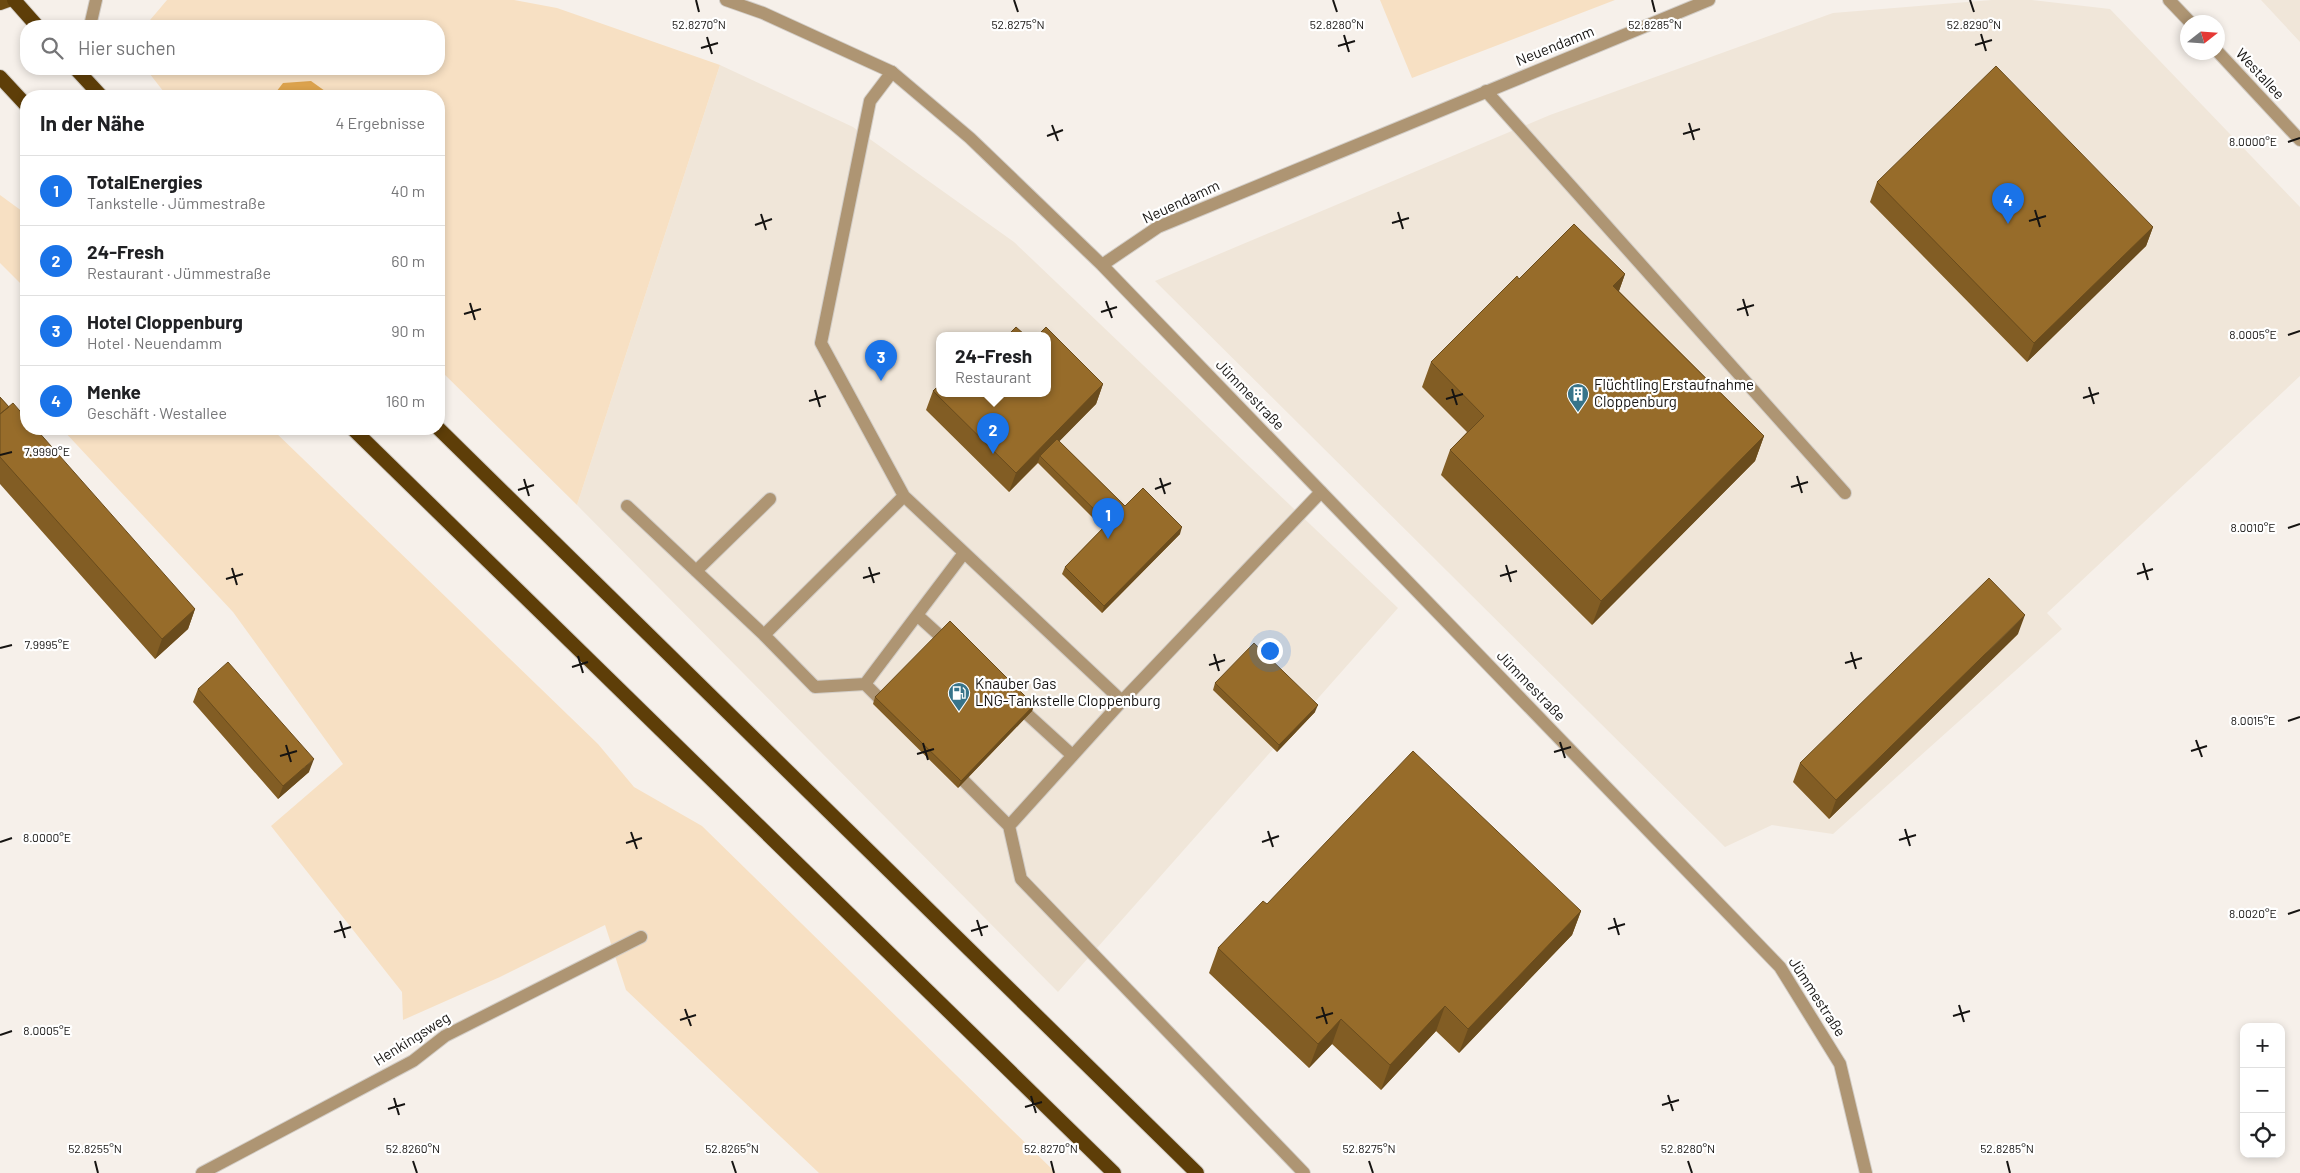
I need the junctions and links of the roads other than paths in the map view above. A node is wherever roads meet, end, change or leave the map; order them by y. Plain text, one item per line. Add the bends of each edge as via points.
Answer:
1 (12, 0) edge
2 (96, 0) edge
3 (726, 0) edge
4 (1709, 0) edge
5 (2169, 0) edge
6 (0, 4) edge
7 (2183, 15) edge
8 (31, 20) edge
9 (91, 20) edge
10 (2225, 60) edge
11 (892, 72) junction
12 (84, 75) edge
13 (0, 77) edge
14 (96, 90) edge
15 (1486, 91) junction
16 (20, 99) edge
17 (2300, 140) edge
18 (1102, 265) junction
19 (445, 434) edge
20 (359, 435) edge
21 (1321, 492) junction
22 (1844, 493) dead end
23 (904, 496) junction
24 (770, 499) dead end
25 (627, 506) dead end
26 (964, 553) junction
27 (696, 571) junction
28 (917, 614) junction
29 (764, 635) junction
30 (961, 655) edge
31 (865, 684) junction
32 (1005, 695) edge
33 (1122, 701) junction
34 (900, 718) edge
35 (1072, 755) junction
36 (941, 758) edge
37 (1010, 826) junction
38 (641, 938) dead end
39 (202, 1173) edge
40 (1114, 1173) edge
41 (1197, 1173) edge
42 (1304, 1173) edge
43 (1866, 1173) edge

1 - 6 main road
1 - 8 highway
2 - 9 street
3 - 11 street via 764,13
4 - 15 street, Neuendamm
5 - 7 street
10 - 17 street, Westallee
11 - 18 street via 970,138
11 - 23 street via 870,101 821,343
12 - 14 highway
13 - 16 highway
15 - 18 street, Neuendamm via 1158,227
15 - 22 street
18 - 21 street, Jümmestraße
19 - 41 highway
20 - 40 highway
21 - 33 street
21 - 43 street, Jümmestraße via 1780,967 1840,1064
23 - 26 street
23 - 29 street
24 - 27 street
25 - 27 street
26 - 28 street
26 - 33 street
27 - 29 street
28 - 30 street
28 - 31 street
29 - 31 street via 815,687
31 - 34 street
32 - 35 street
33 - 35 street
35 - 37 street
36 - 37 street
37 - 42 street via 1021,879
38 - 39 street, Henkingsweg via 445,1036 413,1061

